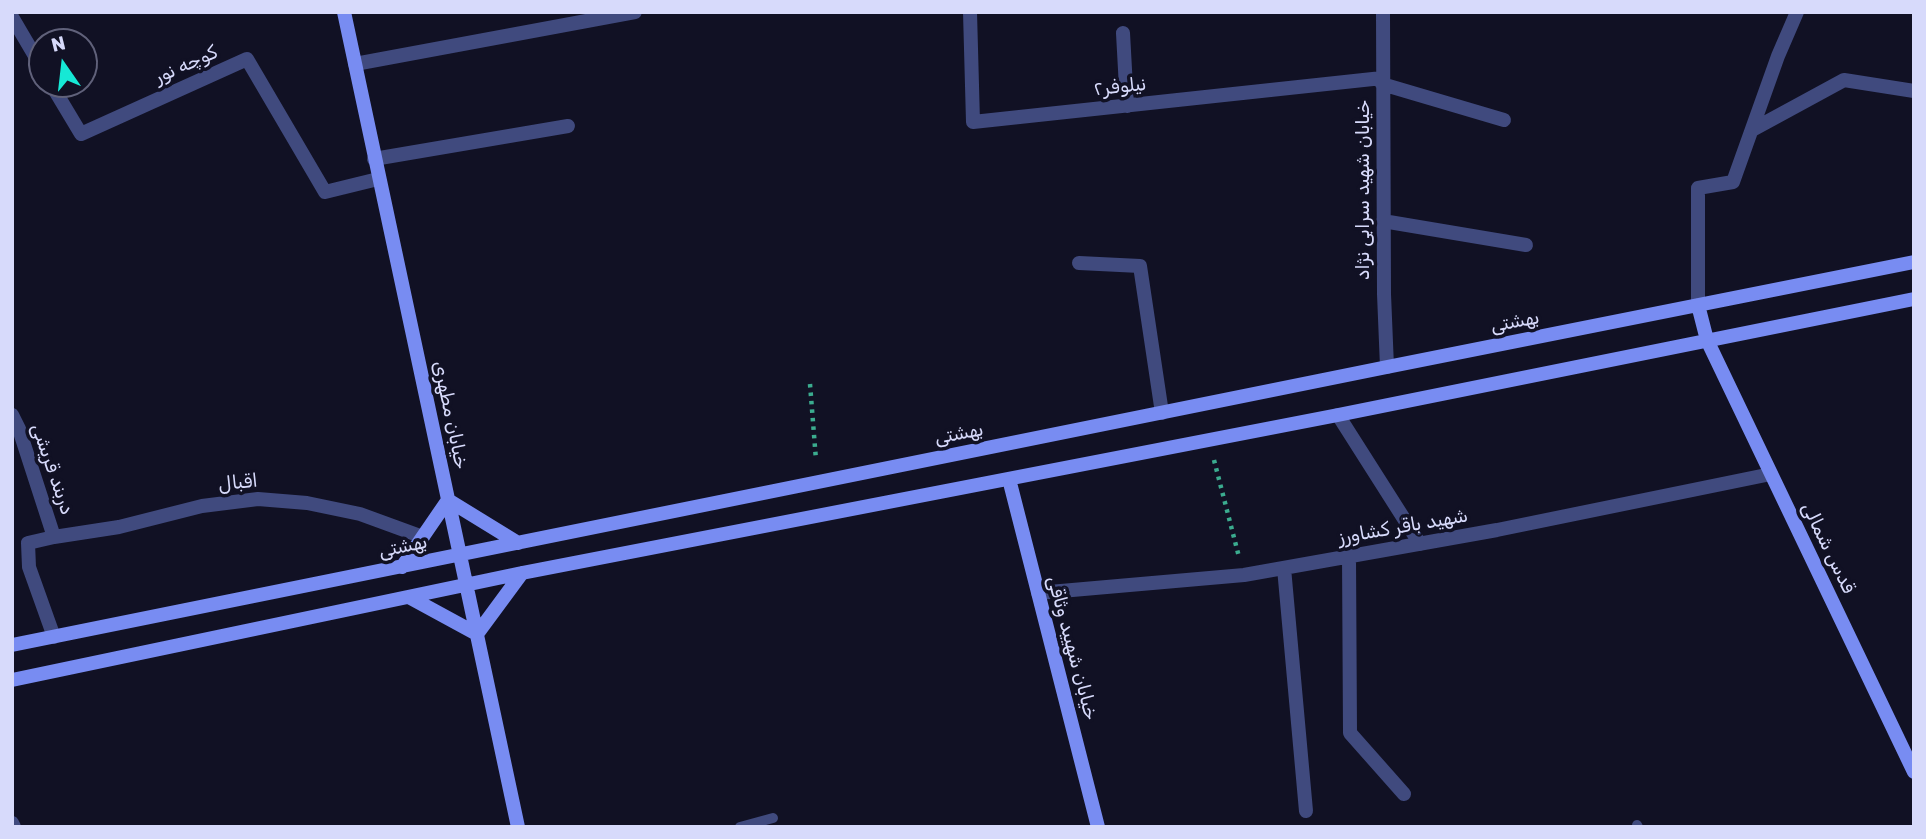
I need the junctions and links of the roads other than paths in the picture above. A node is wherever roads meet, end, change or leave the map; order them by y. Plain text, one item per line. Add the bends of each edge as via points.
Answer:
1 (344, 12) edge
2 (635, 12) edge
3 (970, 12) edge
4 (1383, 12) edge
5 (1797, 12) edge
6 (12, 17) edge
7 (1123, 33) dead end
8 (28, 44) edge
9 (355, 64) junction
10 (1382, 81) junction
11 (1914, 91) edge
12 (59, 98) edge
13 (1127, 106) junction
14 (1504, 120) dead end
15 (568, 126) dead end
16 (1752, 130) junction
17 (374, 159) junction
18 (378, 179) junction
19 (1383, 221) junction
20 (1526, 245) dead end
21 (1914, 262) edge
22 (1079, 263) dead end
23 (1914, 299) edge
24 (1698, 305) junction
25 (1707, 341) junction
26 (1387, 367) junction
27 (1162, 413) junction
28 (12, 415) edge
29 (1338, 415) junction
30 (1771, 474) junction
31 (1009, 479) junction
32 (448, 500) junction
33 (54, 537) junction
34 (423, 537) junction
35 (518, 543) junction
36 (1420, 544) junction
37 (460, 555) junction
38 (1349, 556) junction
39 (402, 567) junction
40 (1284, 568) junction
41 (522, 573) junction
42 (467, 584) junction
43 (1038, 593) junction
44 (409, 597) junction
45 (477, 634) junction
46 (54, 637) junction
47 (12, 645) edge
48 (12, 680) edge
49 (1914, 772) edge
50 (1404, 794) dead end
51 (1306, 811) dead end
52 (773, 818) dead end
53 (518, 827) edge
54 (740, 827) edge
55 (1098, 827) edge

1 - 9 main road, خیابان مطهری
2 - 9 street
3 - 13 street, نیلوفر۲ via 972,122
4 - 10 street, خیابان شهید سرابی نژاد
5 - 16 street
6 - 8 street
7 - 13 street
9 - 17 main road, خیابان مطهری
10 - 13 street, نیلوفر۲
10 - 14 street
10 - 19 street, خیابان شهید سرابی نژاد
11 - 16 street via 1844,80
12 - 18 street, کوچه نور via 81,134 247,59 325,192
15 - 17 street
16 - 24 street via 1733,183 1698,188
17 - 18 main road, خیابان مطهری
18 - 32 main road, خیابان مطهری
19 - 20 street
19 - 26 street, خیابان شهید سرابی نژاد
21 - 24 main road, بهشتی
22 - 27 street via 1140,266
23 - 25 main road
24 - 25 main road, قدس شمالی
24 - 26 main road, بهشتی
25 - 29 main road
25 - 30 main road, قدس شمالی
26 - 27 main road, بهشتی
27 - 35 main road, بهشتی
28 - 33 street, دربند قریشی
29 - 31 main road
29 - 36 street
30 - 36 street, شهید باقر کشاورز
30 - 49 main road, قدس شمالی
31 - 41 main road
31 - 43 main road, خیابان شهیید وثاقی
32 - 34 main road
32 - 35 main road
32 - 37 main road, خیابان مطهری
33 - 34 street, اقبال via 258,499 360,514
33 - 46 street, دربند قریشی via 28,543 29,567
34 - 39 main road
35 - 37 main road, بهشتی
36 - 38 street, شهید باقر کشاورز
37 - 39 main road, بهشتی
37 - 42 main road, خیابان مطهری
38 - 40 street, شهید باقر کشاورز
38 - 50 street via 1350,733
39 - 46 main road, بهشتی
40 - 43 street, شهید باقر کشاورز
40 - 51 street
41 - 42 main road
41 - 45 main road
42 - 44 main road
42 - 45 main road, خیابان مطهری
43 - 55 main road, خیابان شهیید وثاقی
44 - 45 main road
44 - 48 main road
45 - 53 main road, خیابان مطهری
46 - 47 main road, بهشتی
52 - 54 lane

